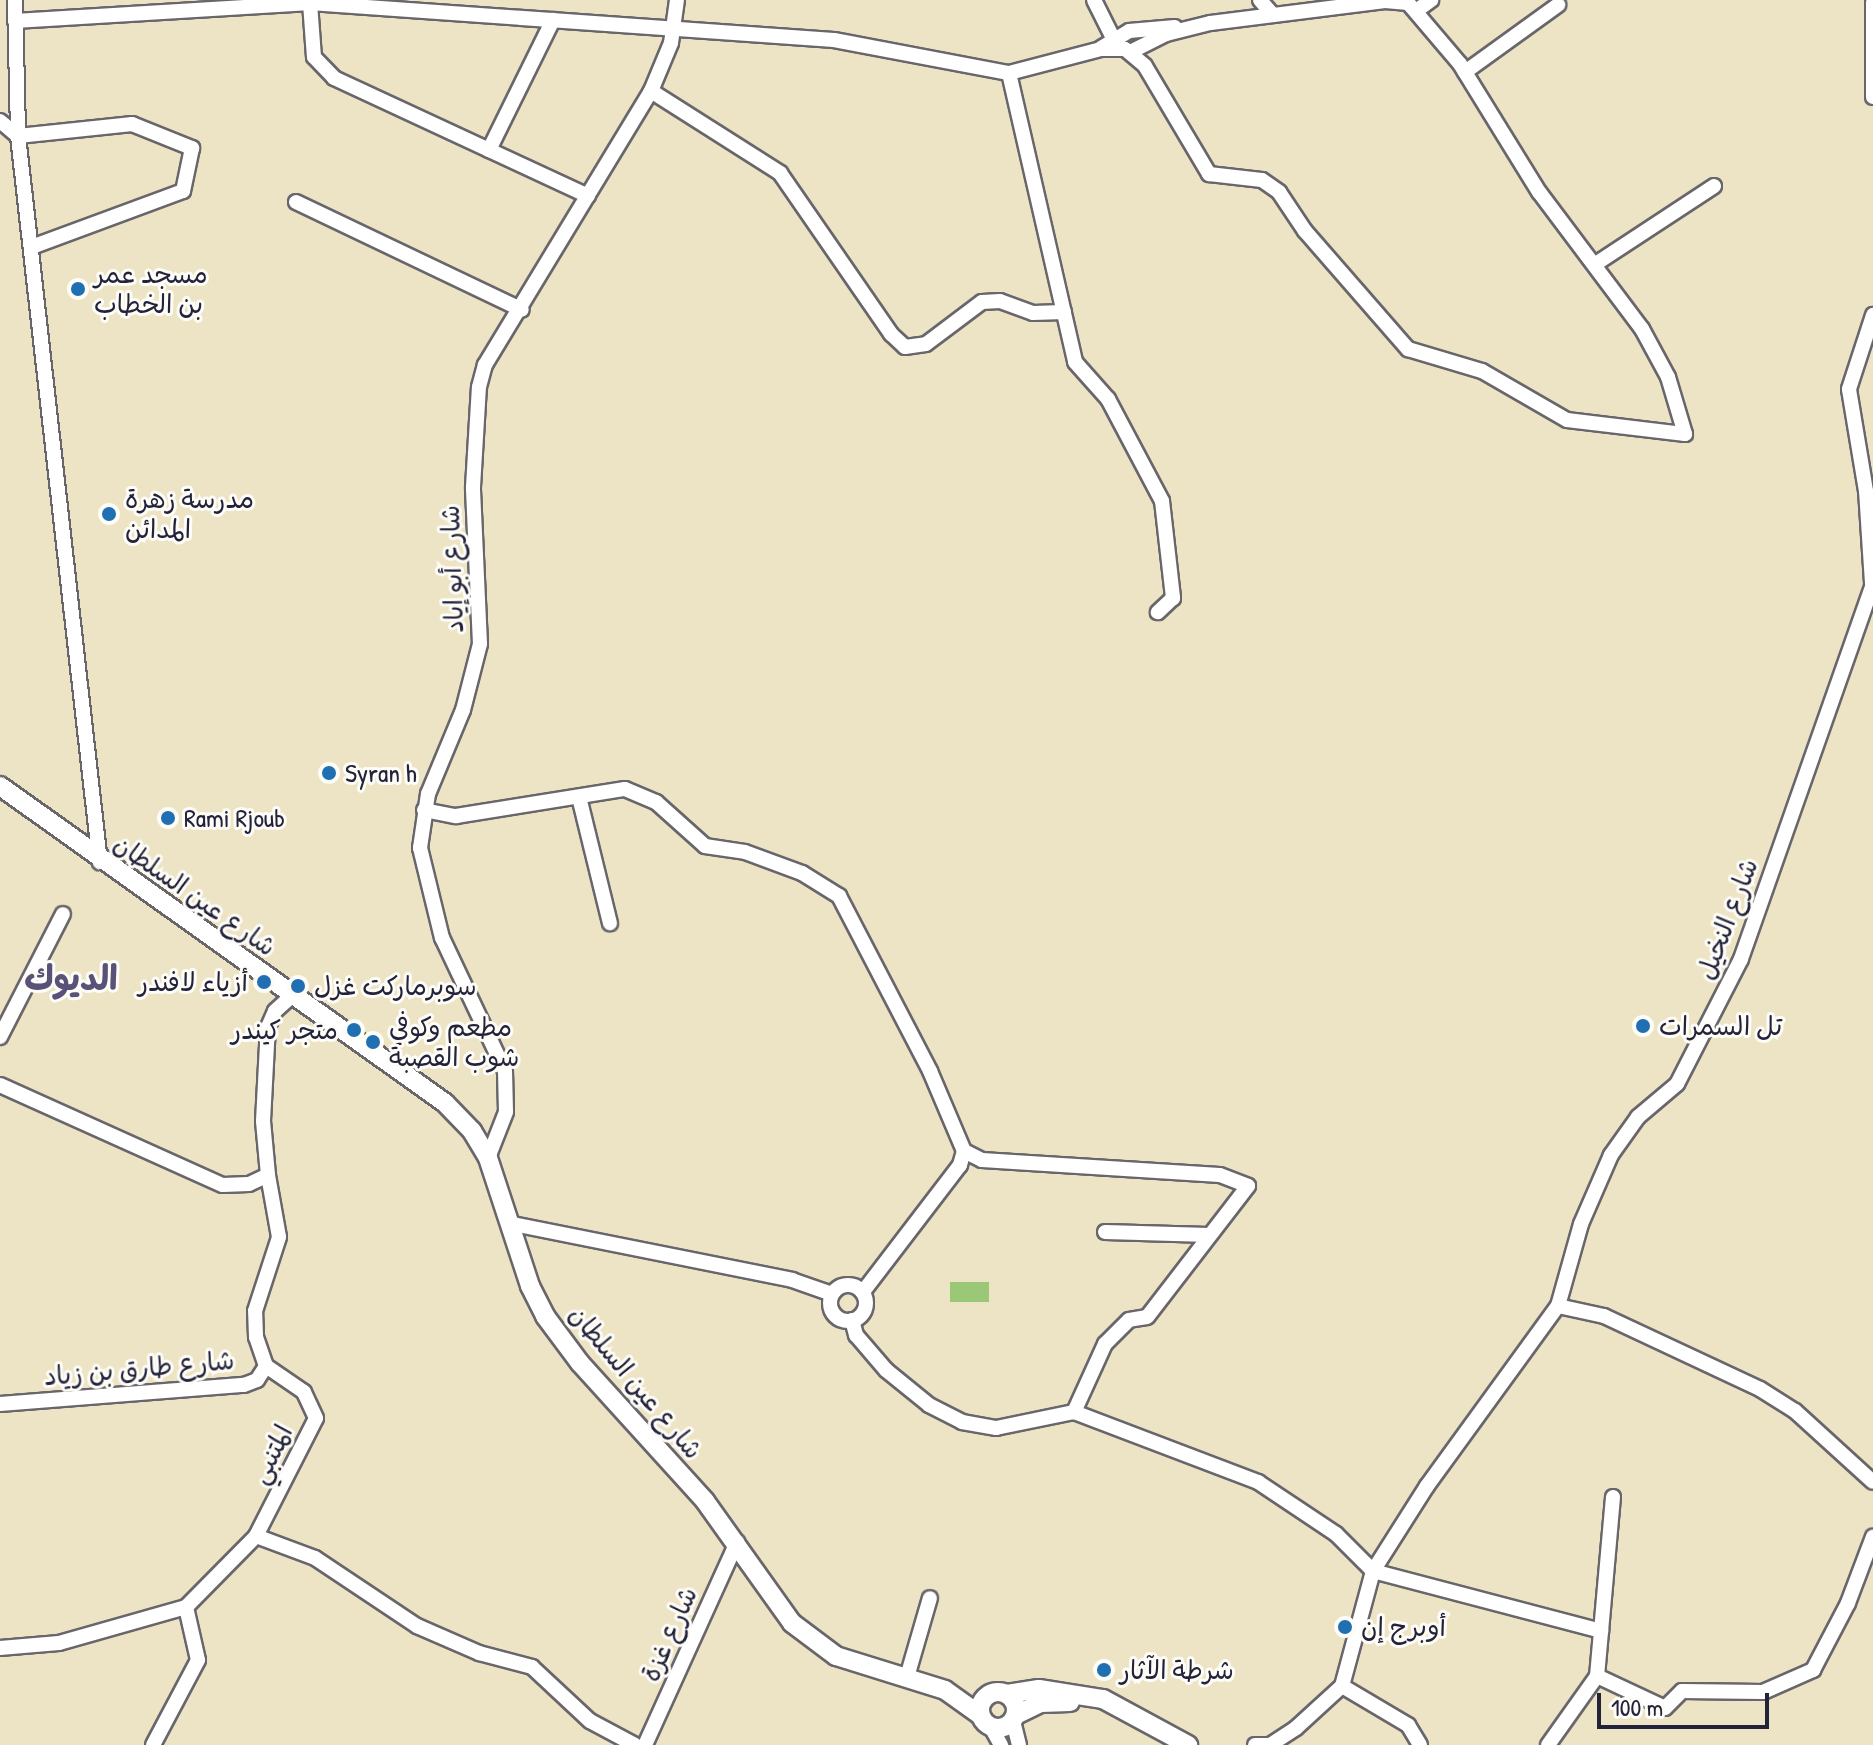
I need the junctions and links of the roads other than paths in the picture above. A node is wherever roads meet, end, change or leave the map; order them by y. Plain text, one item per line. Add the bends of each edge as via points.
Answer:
1 (15, 0) edge
2 (677, 0) edge
3 (1094, 0) edge
4 (1260, 0) edge
5 (1431, 0) edge
6 (1873, 2) edge
7 (310, 3) junction
8 (1410, 5) edge
9 (1558, 5) dead end
10 (1273, 15) junction
11 (553, 20) junction
12 (15, 21) junction
13 (675, 26) junction
14 (1187, 28) junction
15 (1113, 38) junction
16 (1101, 49) junction
17 (1130, 52) junction
18 (1465, 72) junction
19 (1009, 73) junction
20 (651, 91) junction
21 (1873, 97) edge
22 (0, 121) edge
23 (18, 136) junction
24 (489, 150) junction
25 (1714, 186) dead end
26 (588, 196) junction
27 (296, 202) dead end
28 (34, 246) junction
29 (1597, 263) junction
30 (522, 310) junction
31 (1064, 312) junction
32 (1873, 315) edge
33 (1872, 584) edge
34 (1158, 612) dead end
35 (0, 786) edge
36 (579, 797) junction
37 (424, 810) junction
38 (100, 862) junction
39 (63, 914) dead end
40 (610, 923) dead end
41 (293, 995) junction
42 (0, 1037) edge
43 (0, 1085) edge
44 (964, 1151) junction
45 (488, 1158) junction
46 (268, 1175) junction
47 (513, 1224) junction
48 (1105, 1232) dead end
49 (1209, 1235) junction
50 (863, 1292) junction
51 (832, 1294) junction
52 (1558, 1306) junction
53 (852, 1320) junction
54 (266, 1366) junction
55 (0, 1404) edge
56 (1074, 1412) junction
57 (1873, 1482) edge
58 (1613, 1497) dead end
59 (256, 1536) junction
60 (1873, 1537) edge
61 (737, 1542) junction
62 (1373, 1571) junction
63 (930, 1598) dead end
64 (186, 1607) junction
65 (1601, 1631) junction
66 (0, 1648) edge
67 (1597, 1676) junction
68 (907, 1677) junction
69 (1342, 1686) junction
70 (998, 1694) junction
71 (1132, 1711) junction
72 (1015, 1718) junction
73 (986, 1721) junction
74 (153, 1745) edge
75 (635, 1745) edge
76 (645, 1745) edge
77 (1001, 1745) edge
78 (1019, 1745) edge
79 (1188, 1745) edge
80 (1255, 1745) edge
81 (1420, 1745) edge
82 (1548, 1745) edge

1 - 12 street
2 - 13 street, شارع أبو إياد
3 - 15 street
4 - 10 street
5 - 8 street
6 - 21 street
7 - 11 street
7 - 12 street
7 - 24 street via 311,48 319,66 334,78
8 - 10 street
8 - 18 street
9 - 18 street
10 - 14 street
11 - 13 street
11 - 24 street
12 - 23 street
13 - 19 street via 834,40
13 - 20 street, شارع أبو إياد
14 - 15 street via 1144,29
14 - 17 street
15 - 16 street
16 - 17 street
16 - 19 street
17 - 29 street via 1145,66 1209,174 1262,180 1279,192 1305,231 1408,349 1482,371 1567,420 1685,434 1668,377
18 - 29 street via 1539,192
19 - 31 street
20 - 26 street, شارع أبو إياد
20 - 31 street via 780,173 905,347 926,344 982,302 1000,301 1033,313
22 - 23 street
23 - 28 street
23 - 28 street via 132,124 192,148 183,191
24 - 26 street
25 - 29 street
26 - 30 street, شارع أبو إياد
27 - 30 street
28 - 38 street
30 - 37 street, شارع أبو إياد via 485,365 479,387 473,487 480,644 463,710
31 - 34 street via 1075,362 1108,399 1162,501 1173,598
32 - 33 street via 1849,389 1866,491
33 - 52 street, شارع النخيل via 1741,959 1677,1084 1638,1117 1611,1155 1581,1224
35 - 38 main road, شارع عين السلطان
36 - 37 street via 456,816
36 - 40 street
36 - 44 street via 637,792 705,846 745,852 802,873 839,896 930,1071
37 - 45 street, شارع أبو إياد via 420,848 435,919 505,1071 506,1112
38 - 41 main road, شارع عين السلطان
39 - 42 street
41 - 45 main road, شارع عين السلطان via 421,1083 472,1131
41 - 46 street, شارع طارق بن زياد via 275,1011 266,1040
43 - 46 street via 223,1185 240,1187
44 - 49 street via 982,1160 1220,1175 1248,1186
44 - 50 street via 960,1165
45 - 47 main road, شارع عين السلطان
46 - 54 street, شارع طارق بن زياد via 279,1237 254,1322
47 - 51 street via 792,1280
47 - 61 main road, شارع عين السلطان via 530,1286 545,1316
48 - 49 street
49 - 56 street via 1147,1317 1129,1320 1105,1344
50 - 51 street via 847,1285
50 - 53 street via 865,1309
51 - 53 street via 836,1315
52 - 57 street via 1604,1316 1760,1389 1795,1411
52 - 62 street via 1427,1486
53 - 56 street via 856,1335 886,1370 929,1405 962,1422 996,1428
54 - 55 street, شارع طارق بن زياد via 257,1380 244,1385
54 - 59 street, المتنبي via 308,1397 316,1418
56 - 62 street via 1258,1482 1336,1534
58 - 65 street
59 - 64 street
59 - 75 street via 315,1558 417,1626 479,1653 532,1667 590,1721
60 - 67 street via 1848,1603 1813,1670 1789,1683 1763,1692 1682,1691 1665,1708
61 - 68 main road, شارع عين السلطان via 774,1600 813,1641 836,1656
61 - 76 street, شارع غزة
62 - 65 street
62 - 69 street
63 - 68 street
64 - 66 street via 59,1643
64 - 74 street via 198,1660
65 - 67 street
67 - 82 street
68 - 70 main road, شارع عين السلطان
68 - 73 main road, شارع عين السلطان via 945,1690
69 - 80 street via 1296,1728 1270,1745
69 - 81 street via 1408,1725
70 - 71 main road, شارع عين السلطان via 1070,1692
70 - 72 main road via 1015,1703
70 - 73 main road
71 - 72 main road, شارع عين السلطان via 1059,1701
71 - 79 main road, شارع عين السلطان
72 - 73 main road, شارع عين السلطان
72 - 78 street
73 - 77 street

